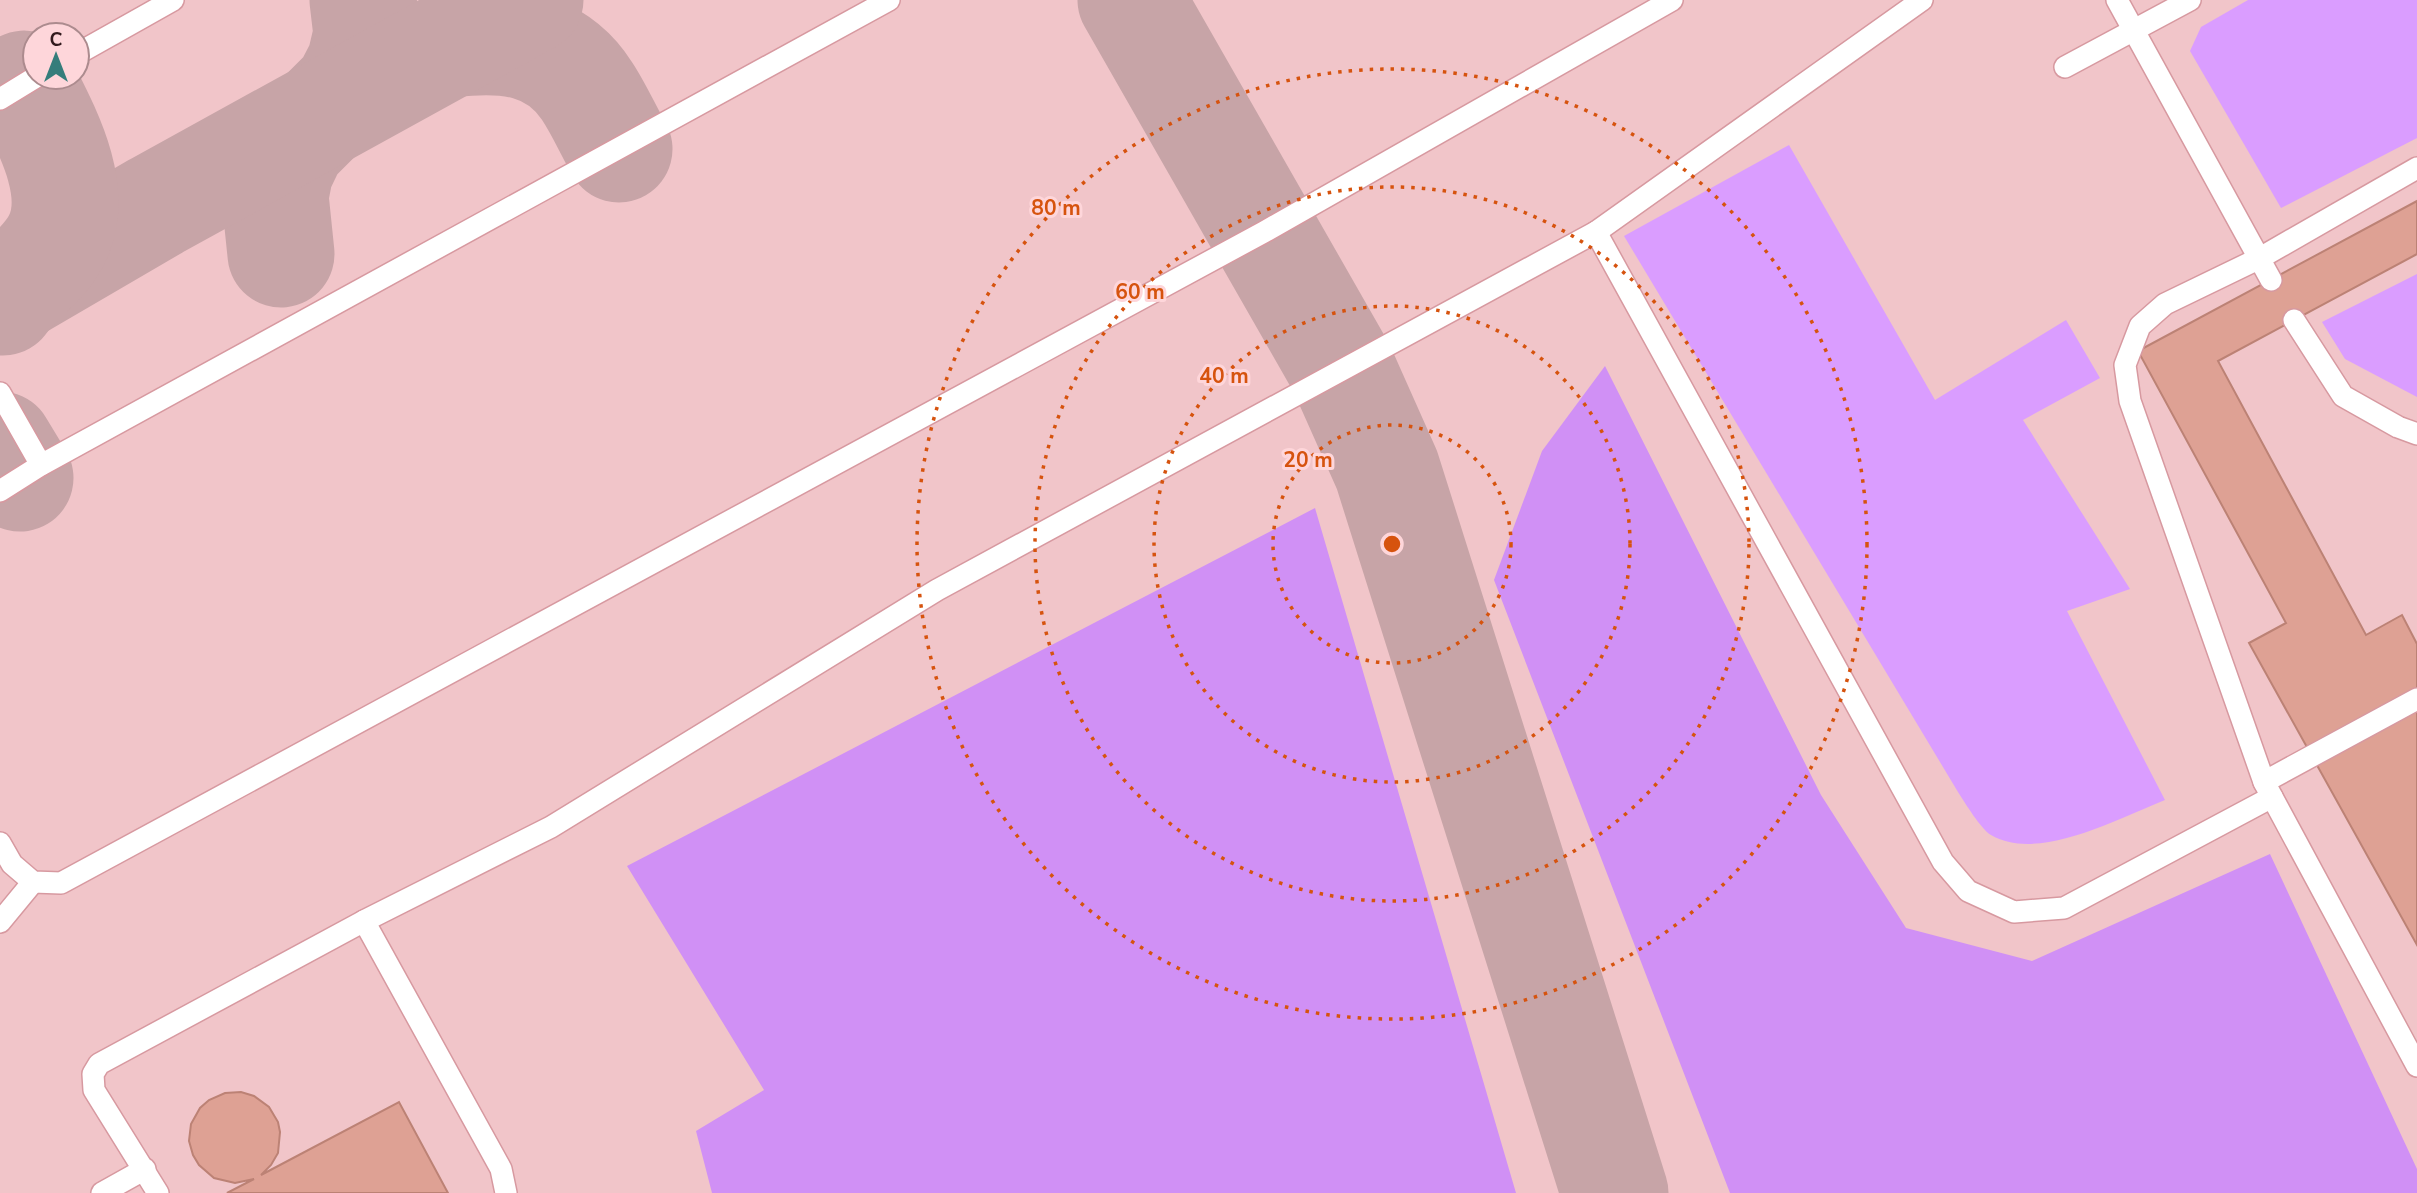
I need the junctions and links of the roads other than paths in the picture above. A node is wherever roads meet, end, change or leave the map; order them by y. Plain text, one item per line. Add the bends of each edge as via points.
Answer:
1 (173, 0) edge
2 (889, 0) edge
3 (1672, 0) edge
4 (1922, 0) edge
5 (2117, 0) edge
6 (2190, 0) edge
7 (2135, 30) junction
8 (91, 46) edge
9 (2065, 67) dead end
10 (21, 86) edge
11 (0, 99) edge
12 (2417, 169) edge
13 (1596, 232) junction
14 (2260, 258) junction
15 (2271, 280) dead end
16 (2294, 320) dead end
17 (0, 393) edge
18 (2417, 434) edge
19 (41, 465) junction
20 (0, 491) edge
21 (2417, 699) edge
22 (2268, 790) junction
23 (0, 843) edge
24 (33, 882) junction
25 (364, 921) junction
26 (0, 922) edge
27 (2417, 1066) edge
28 (145, 1169) junction
29 (102, 1193) edge
30 (159, 1193) edge
31 (506, 1193) edge

1 - 8 lane
2 - 19 lane
3 - 24 lane via 1264,232 61,883
4 - 13 lane
5 - 7 lane
6 - 7 lane
7 - 9 lane
7 - 14 lane
10 - 11 lane
12 - 14 lane
13 - 22 lane via 1943,862 1968,891 2014,912 2064,908
13 - 25 lane via 937,590 551,827
14 - 15 lane
14 - 22 lane via 2165,304 2140,326 2125,365 2130,401
16 - 18 lane via 2343,396
17 - 19 lane
19 - 20 lane
21 - 22 lane
22 - 27 lane
23 - 24 lane via 12,864
24 - 26 lane
25 - 28 lane via 99,1064 93,1074 94,1090
25 - 31 lane via 501,1169
28 - 29 lane
28 - 30 lane

